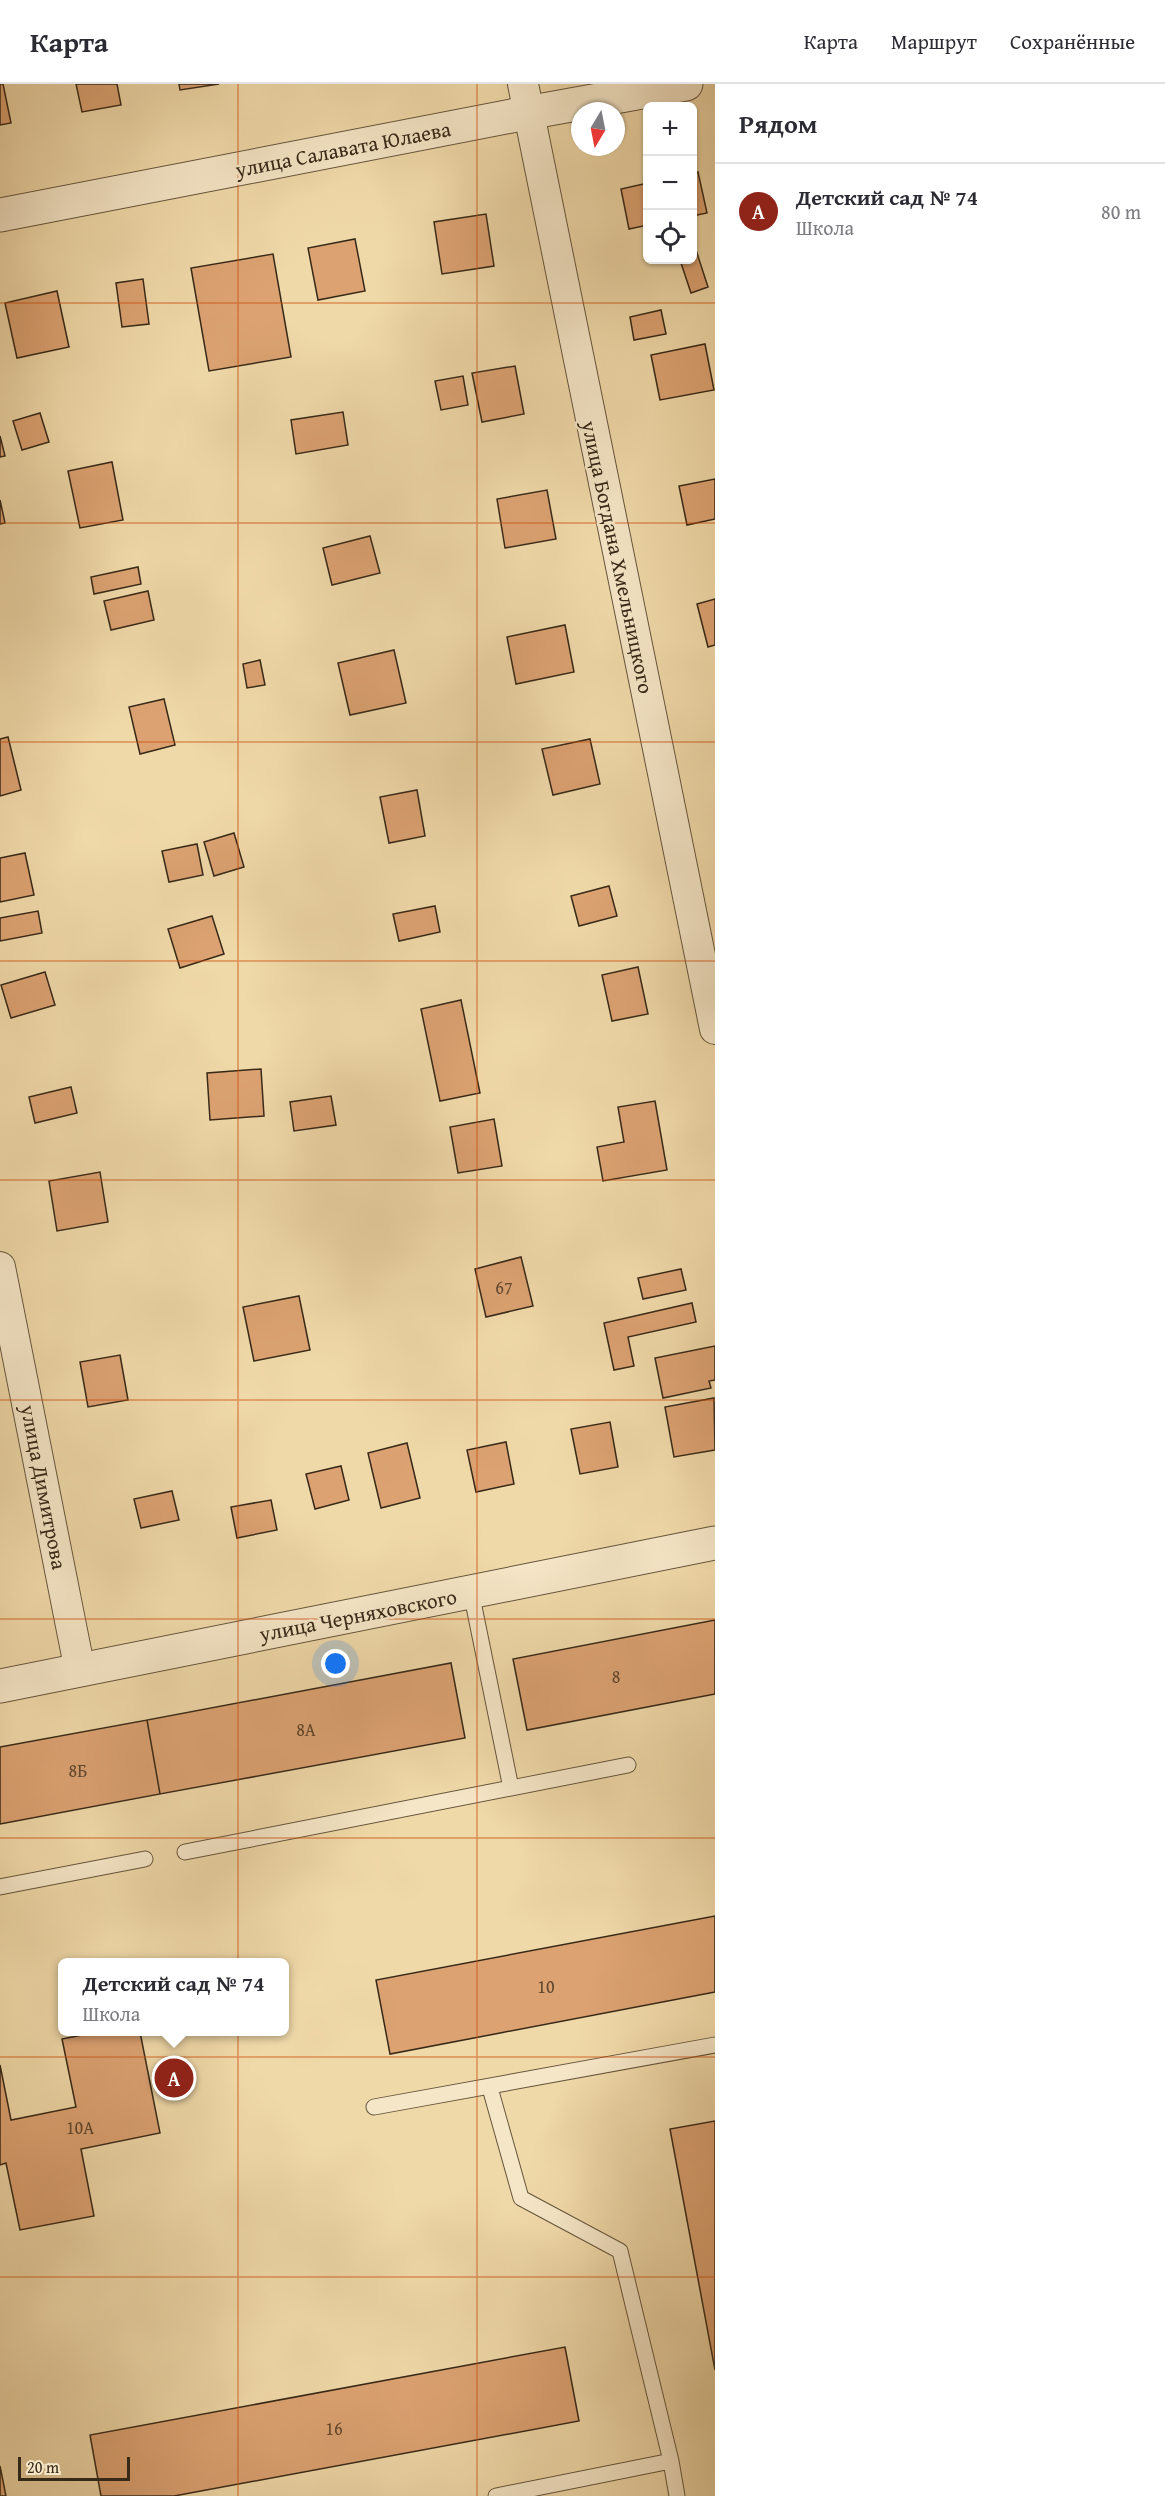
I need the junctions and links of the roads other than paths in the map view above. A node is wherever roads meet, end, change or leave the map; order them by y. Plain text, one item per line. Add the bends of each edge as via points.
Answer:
1 (686, 84) edge
2 (525, 98) edge
3 (0, 215) edge
4 (715, 1029) edge
5 (0, 1267) edge
6 (715, 1543) edge
7 (471, 1592) junction
8 (80, 1671) junction
9 (0, 1686) edge
10 (628, 1765) dead end
11 (512, 1788) junction
12 (185, 1852) dead end
13 (145, 1859) dead end
14 (0, 1887) edge
15 (715, 2045) edge
16 (490, 2088) junction
17 (374, 2107) dead end
18 (671, 2461) junction
19 (495, 2496) edge
20 (677, 2496) edge

1 - 2 street, улица Салавата Юлаева
2 - 3 street, улица Салавата Юлаева
2 - 4 street, улица Богдана Хмельницкого
5 - 8 street, улица Димитрова
6 - 7 street, улица Черняховского
7 - 8 street, улица Черняховского
7 - 11 lane
8 - 9 street, улица Черняховского
10 - 11 lane
11 - 12 lane
13 - 14 lane
15 - 16 lane
16 - 17 lane
16 - 18 lane via 521,2198 620,2251
18 - 19 lane
18 - 20 lane

